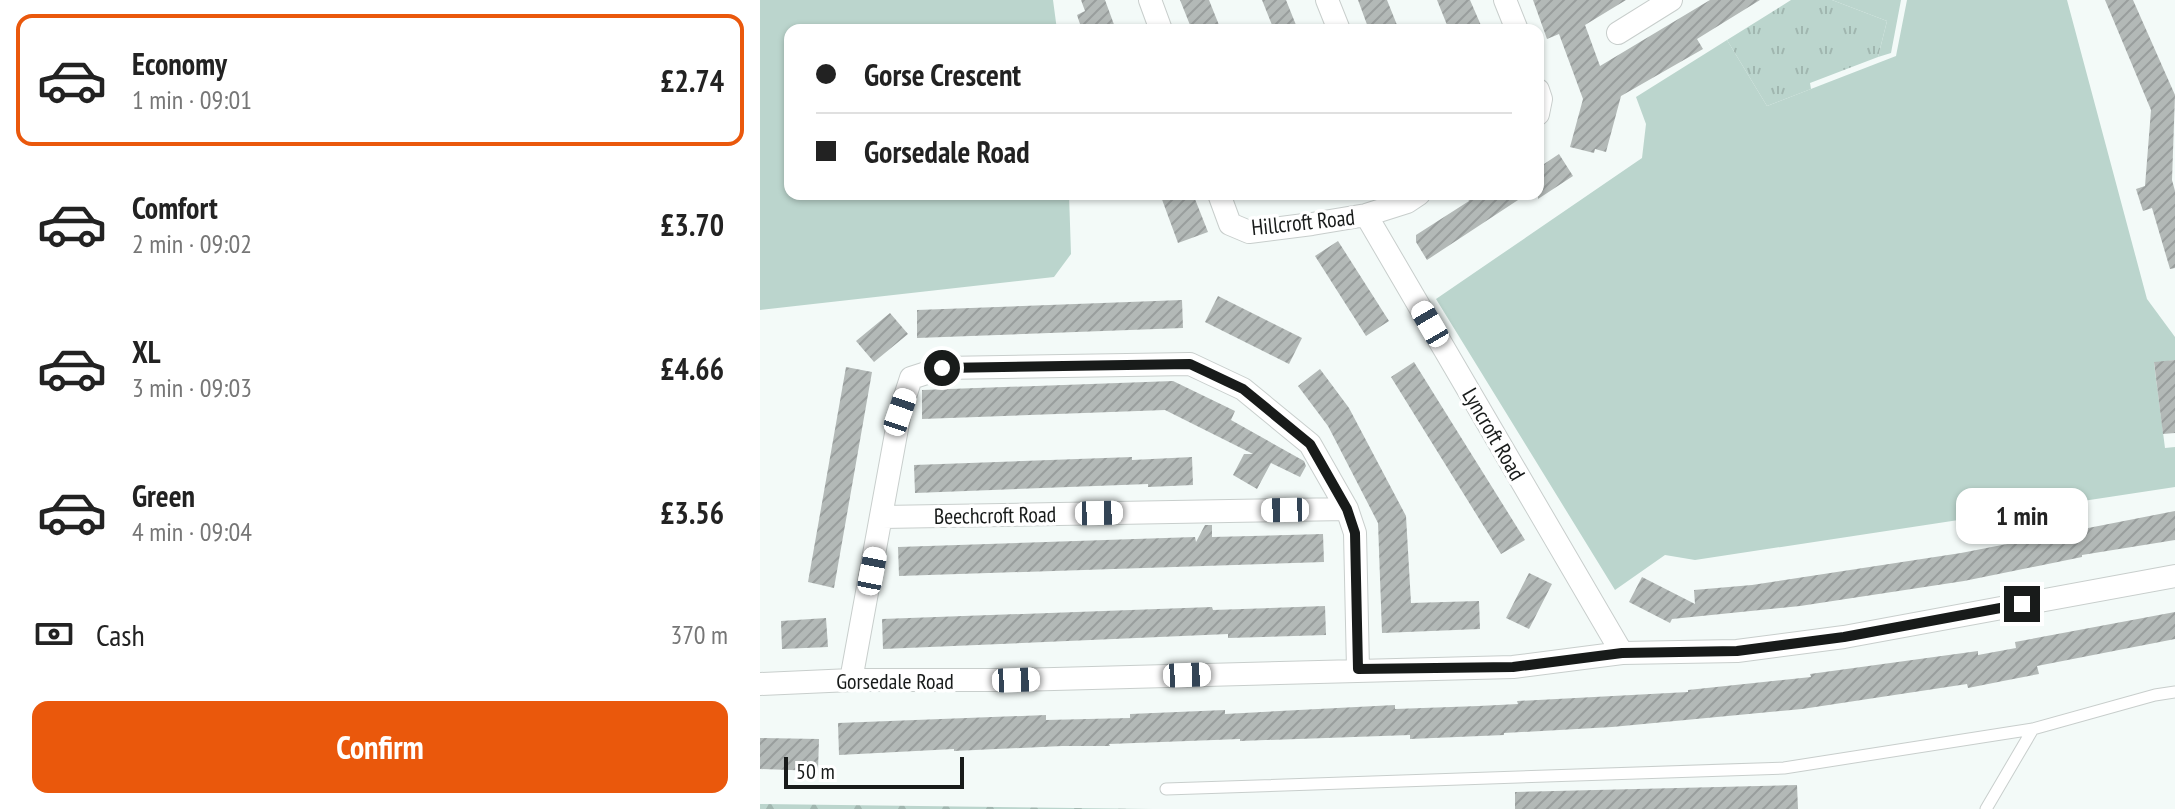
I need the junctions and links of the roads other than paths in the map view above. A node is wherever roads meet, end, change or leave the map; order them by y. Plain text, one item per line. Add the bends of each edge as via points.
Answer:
1 (1150, 0) edge
2 (1327, 0) edge
3 (1505, 0) edge
4 (1671, 0) edge
5 (1159, 24) edge
6 (1337, 24) edge
7 (1515, 24) edge
8 (1618, 33) dead end
9 (1221, 200) edge
10 (1403, 200) edge
11 (1366, 215) junction
12 (1347, 509) junction
13 (882, 517) junction
14 (2175, 576) edge
15 (1622, 653) junction
16 (1358, 669) junction
17 (851, 680) junction
18 (760, 684) edge
19 (2175, 692) edge
20 (2033, 729) junction
21 (1166, 789) dead end
22 (1986, 809) edge

1 - 5 street
2 - 6 street
3 - 7 street
4 - 8 street
9 - 11 street, Hillcroft Road via 1230,224 1249,232
10 - 11 street, Hillcroft Road
11 - 15 street, Lyncroft Road
12 - 13 street, Beechcroft Road
12 - 13 street via 1310,444 1243,389 1190,364 942,368 911,378
12 - 16 street via 1355,533
13 - 17 street
14 - 15 street, Gorsedale Road via 1844,637 1737,651
15 - 16 street, Gorsedale Road via 1513,667
16 - 17 street, Gorsedale Road
17 - 18 street, Gorsedale Road
19 - 20 lane
20 - 21 lane via 1784,768
20 - 22 lane

